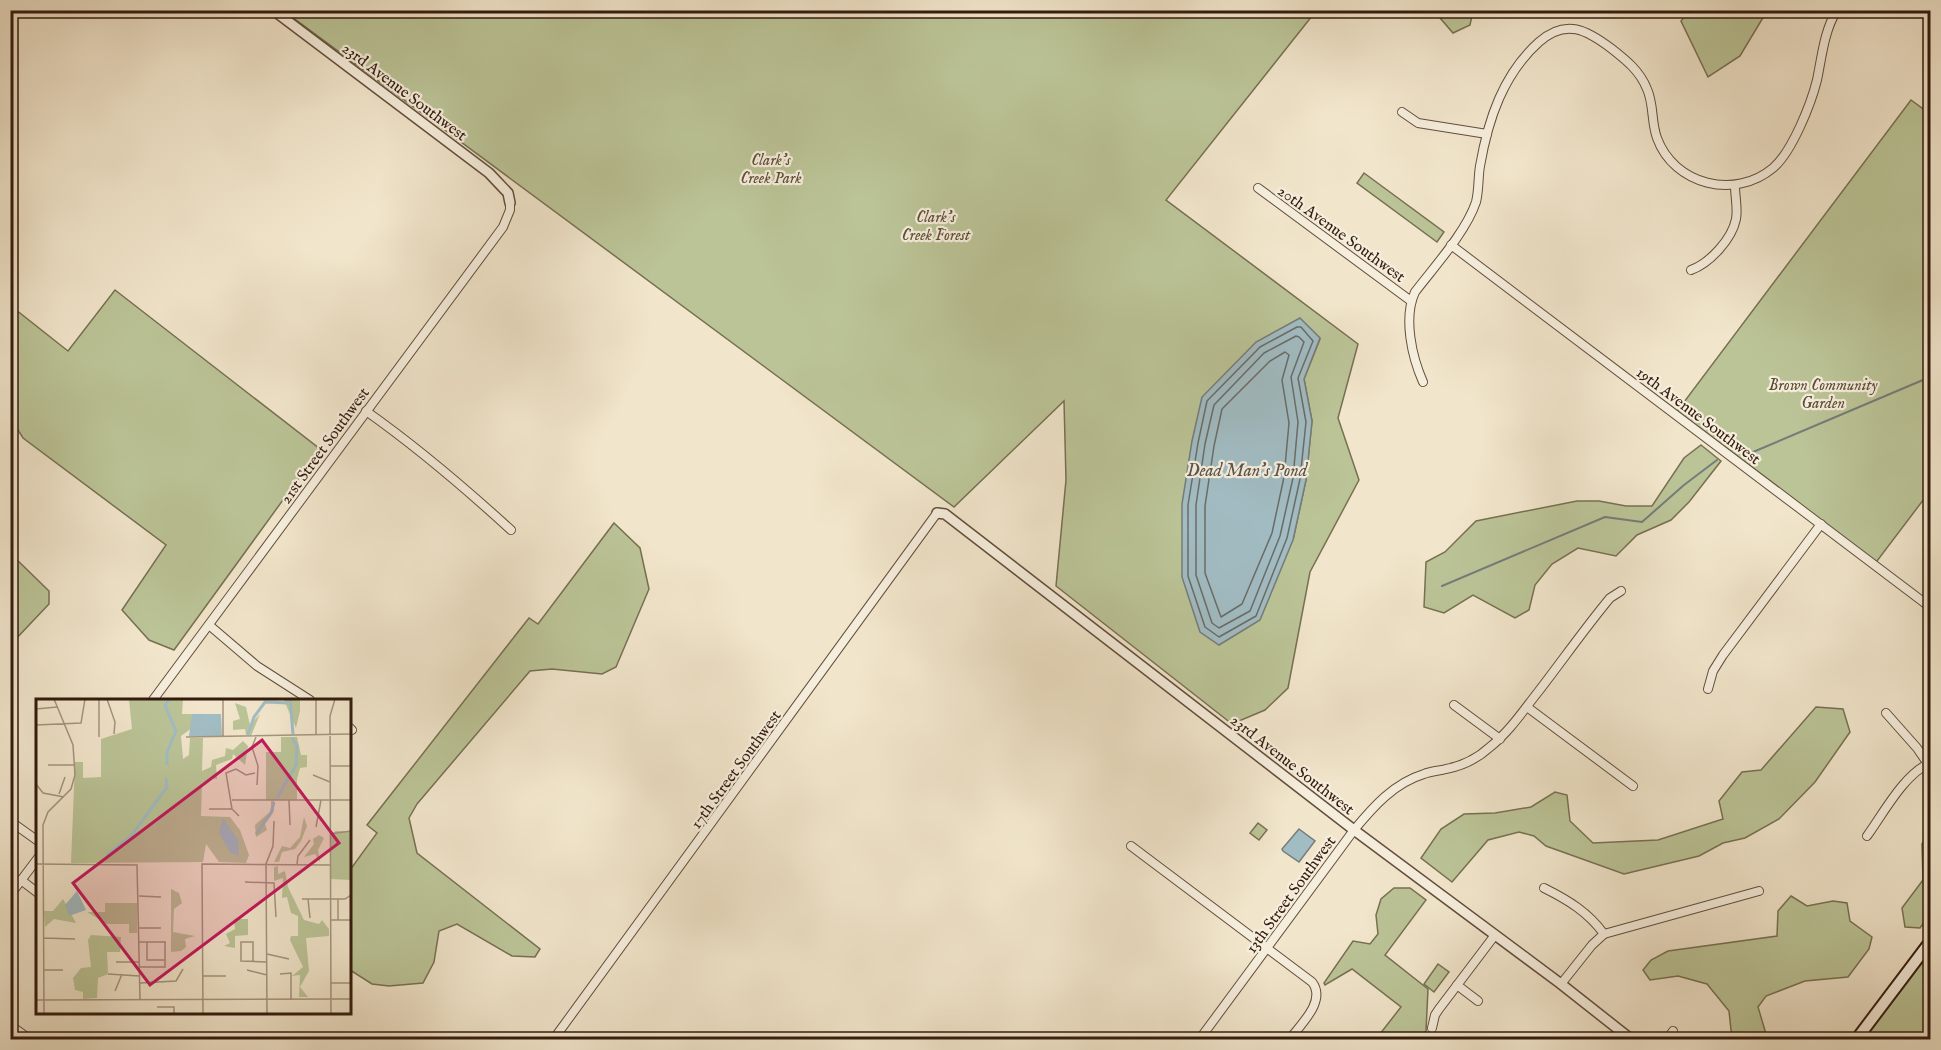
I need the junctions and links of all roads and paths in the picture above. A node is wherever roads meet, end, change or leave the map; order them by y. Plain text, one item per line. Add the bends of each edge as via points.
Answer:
1 (273, 10) edge
2 (1837, 10) edge
3 (1402, 112) dead end
4 (1487, 134) junction
5 (1735, 186) junction
6 (1258, 188) dead end
7 (510, 203) joint
8 (1451, 245) junction
9 (1691, 270) dead end
10 (1411, 301) junction
11 (1423, 382) dead end
12 (366, 411) junction
13 (937, 513) joint
14 (1821, 524) junction
15 (511, 530) dead end
16 (1621, 591) dead end
17 (1930, 607) edge
18 (209, 625) junction
19 (1708, 689) dead end
20 (154, 699) edge
21 (308, 699) edge
22 (1454, 705) dead end
23 (1527, 707) junction
24 (1886, 713) dead end
25 (1500, 739) junction
26 (1930, 764) edge
27 (1633, 786) dead end
28 (10, 821) edge
29 (1354, 830) junction
30 (1867, 837) dead end
31 (36, 840) edge
32 (1131, 846) dead end
33 (36, 861) edge
34 (21, 880) junction
35 (1544, 888) dead end
36 (36, 891) edge
37 (1759, 891) dead end
38 (10, 895) edge
39 (1604, 934) junction
40 (1495, 935) junction
41 (1930, 942) edge
42 (1267, 948) junction
43 (1926, 955) edge
44 (1561, 984) junction
45 (1457, 985) junction
46 (1478, 1001) dead end
47 (10, 1025) edge
48 (1432, 1028) dead end
49 (1673, 1031) dead end
50 (31, 1040) edge
51 (553, 1040) edge
52 (1199, 1040) edge
53 (1289, 1040) edge
54 (1632, 1040) edge
55 (1666, 1040) edge
56 (1856, 1040) edge

1 - 7 street, 23rd Avenue Southwest via 489,173 508,193
2 - 5 street via 1816,81 1784,157 1772,169
3 - 4 street via 1418,123
4 - 5 street via 1498,98 1516,68 1545,37 1572,28 1595,36 1635,69 1648,90 1656,136 1674,163 1699,181
4 - 8 street via 1475,203
5 - 9 street via 1736,218 1730,233 1706,262
6 - 10 street, 20th Avenue Southwest
7 - 12 street, 21st Street Southwest via 502,227
8 - 10 street
8 - 14 street, 19th Avenue Southwest
10 - 11 street via 1412,348
12 - 15 street via 446,472
12 - 18 street, 21st Street Southwest
13 - 29 street, 23rd Avenue Southwest via 945,514
13 - 51 street, 17th Street Southwest
14 - 17 street, 19th Avenue Southwest
14 - 19 street via 1723,655
16 - 23 street, 13th Street Southwest via 1601,609
18 - 20 street, 21st Street Southwest
18 - 21 street via 257,666
22 - 25 street
23 - 25 street, 13th Street Southwest
23 - 27 street
24 - 26 street
25 - 29 street, 13th Street Southwest via 1468,762 1424,773 1394,788
26 - 30 street via 1905,783
28 - 31 street
29 - 40 street, 23rd Avenue Southwest
29 - 42 street, 13th Street Southwest
32 - 42 street
33 - 34 street
34 - 36 street
34 - 38 street
35 - 39 street via 1580,908
37 - 39 street
39 - 44 street
40 - 44 street, 23rd Avenue Southwest
40 - 45 street
41 - 43 main road
42 - 52 street, 13th Street Southwest
42 - 53 street via 1312,982 1317,993 1315,1004
43 - 56 main road
44 - 54 street, 23rd Avenue Southwest
45 - 46 street
45 - 48 street via 1435,1015
47 - 50 street
49 - 55 street

